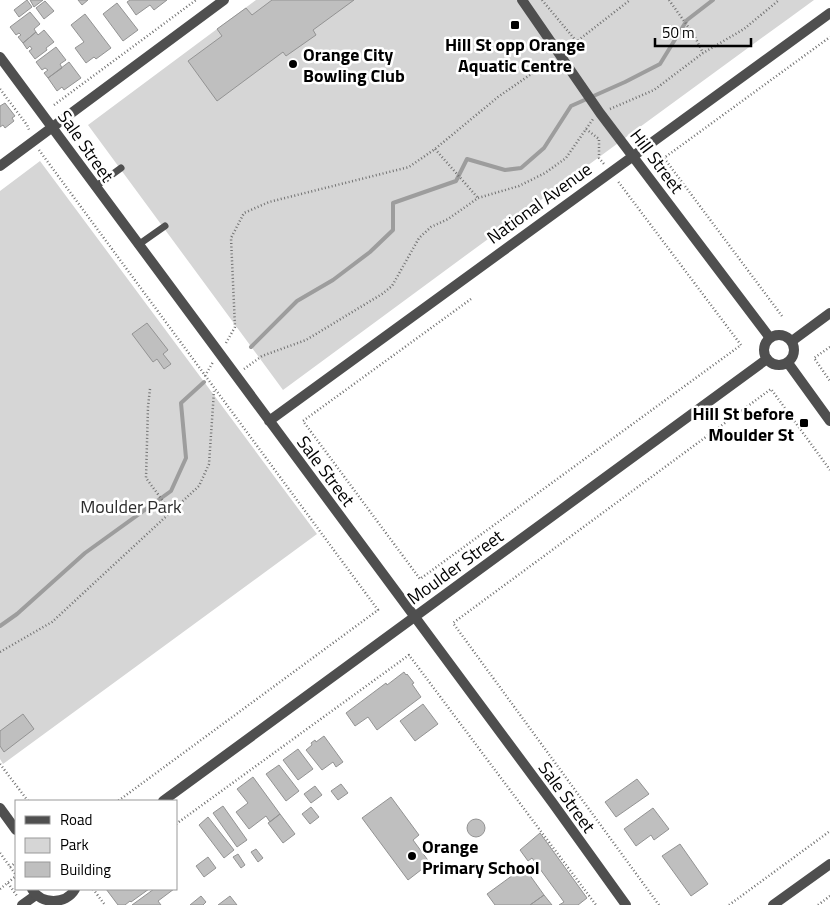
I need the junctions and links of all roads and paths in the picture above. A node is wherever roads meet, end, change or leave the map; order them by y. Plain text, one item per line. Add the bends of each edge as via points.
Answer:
1 (196, 0) edge
2 (224, 0) edge
3 (522, 0) edge
4 (542, 0) edge
5 (630, 0) edge
6 (669, 0) edge
7 (779, 0) edge
8 (830, 13) edge
9 (830, 37) edge
10 (577, 42) junction
11 (703, 53) junction
12 (559, 54) junction
13 (0, 57) edge
14 (0, 89) edge
15 (54, 105) dead end
16 (597, 108) junction
17 (53, 127) junction
18 (586, 129) junction
19 (34, 141) junction
20 (435, 149) junction
21 (632, 156) junction
22 (0, 166) edge
23 (121, 168) dead end
24 (611, 171) junction
25 (95, 187) junction
26 (478, 198) junction
27 (165, 226) dead end
28 (138, 245) junction
29 (471, 299) dead end
30 (830, 313) edge
31 (782, 316) dead end
32 (770, 338) junction
33 (792, 341) junction
34 (830, 347) edge
35 (219, 354) junction
36 (767, 359) junction
37 (788, 363) junction
38 (235, 375) junction
39 (205, 376) junction
40 (830, 381) edge
41 (150, 389) dead end
42 (214, 389) junction
43 (269, 421) junction
44 (830, 422) edge
45 (830, 470) edge
46 (171, 512) junction
47 (414, 617) junction
48 (0, 652) edge
49 (0, 764) edge
50 (27, 800) edge
51 (119, 800) edge
52 (164, 800) edge
53 (0, 808) edge
54 (178, 823) edge
55 (15, 829) edge
56 (830, 831) edge
57 (0, 853) edge
58 (15, 863) edge
59 (830, 864) edge
60 (10, 867) junction
61 (15, 874) edge
62 (15, 877) edge
63 (0, 889) edge
64 (75, 890) edge
65 (94, 890) edge
66 (34, 892) edge
67 (830, 896) edge
68 (69, 902) edge
69 (22, 905) edge
70 (105, 905) edge
71 (596, 905) edge
72 (626, 905) edge
73 (659, 905) edge
74 (729, 905) edge
75 (773, 905) edge
76 (818, 905) edge

1 - 15 path
2 - 17 street
3 - 12 street, Hill Street
4 - 10 path
5 - 10 path
6 - 11 path
7 - 11 path via 744,30
8 - 21 street, National Avenue
9 - 31 path via 664,158
10 - 12 path
11 - 16 path via 654,90
12 - 16 street, Hill Street
12 - 20 path via 498,97
13 - 17 street, Sale Street
14 - 19 path via 27,125
16 - 18 path
16 - 21 street, Hill Street
17 - 19 street
17 - 25 street, Sale Street
18 - 24 path via 599,139 599,158
18 - 26 path via 566,158 545,172 519,186
19 - 22 street
19 - 39 path
20 - 26 path
20 - 35 path via 409,167 269,202 244,213 231,238 236,327
21 - 24 street, National Avenue
21 - 32 street, Hill Street
23 - 25 lane
24 - 29 path via 741,346 420,579 303,421
24 - 43 street, National Avenue
25 - 28 street, Sale Street
26 - 38 path via 419,238 392,286 382,294 306,340 262,356
27 - 28 lane
28 - 35 street, Sale Street
30 - 33 street
32 - 33 street via 779,335
32 - 36 street via 764,350
33 - 37 street via 794,355
34 - 40 path via 814,358
35 - 38 street, Sale Street
35 - 39 path
36 - 37 street via 775,365
36 - 47 street, Moulder Street
37 - 44 street
38 - 43 street, Sale Street
39 - 42 path
41 - 46 path via 146,478
42 - 46 path via 209,464 198,486
42 - 51 path via 378,610
43 - 47 street, Sale Street
45 - 73 path via 771,389 453,623
46 - 48 path via 52,622
47 - 52 street, Moulder Street
47 - 72 street, Sale Street
49 - 50 path
53 - 55 street
54 - 71 path via 409,655
56 - 74 path
57 - 60 path
58 - 60 path
59 - 75 street
60 - 61 path
62 - 63 path
64 - 68 street
65 - 70 path
66 - 68 street via 50,904
66 - 69 street
67 - 76 path

